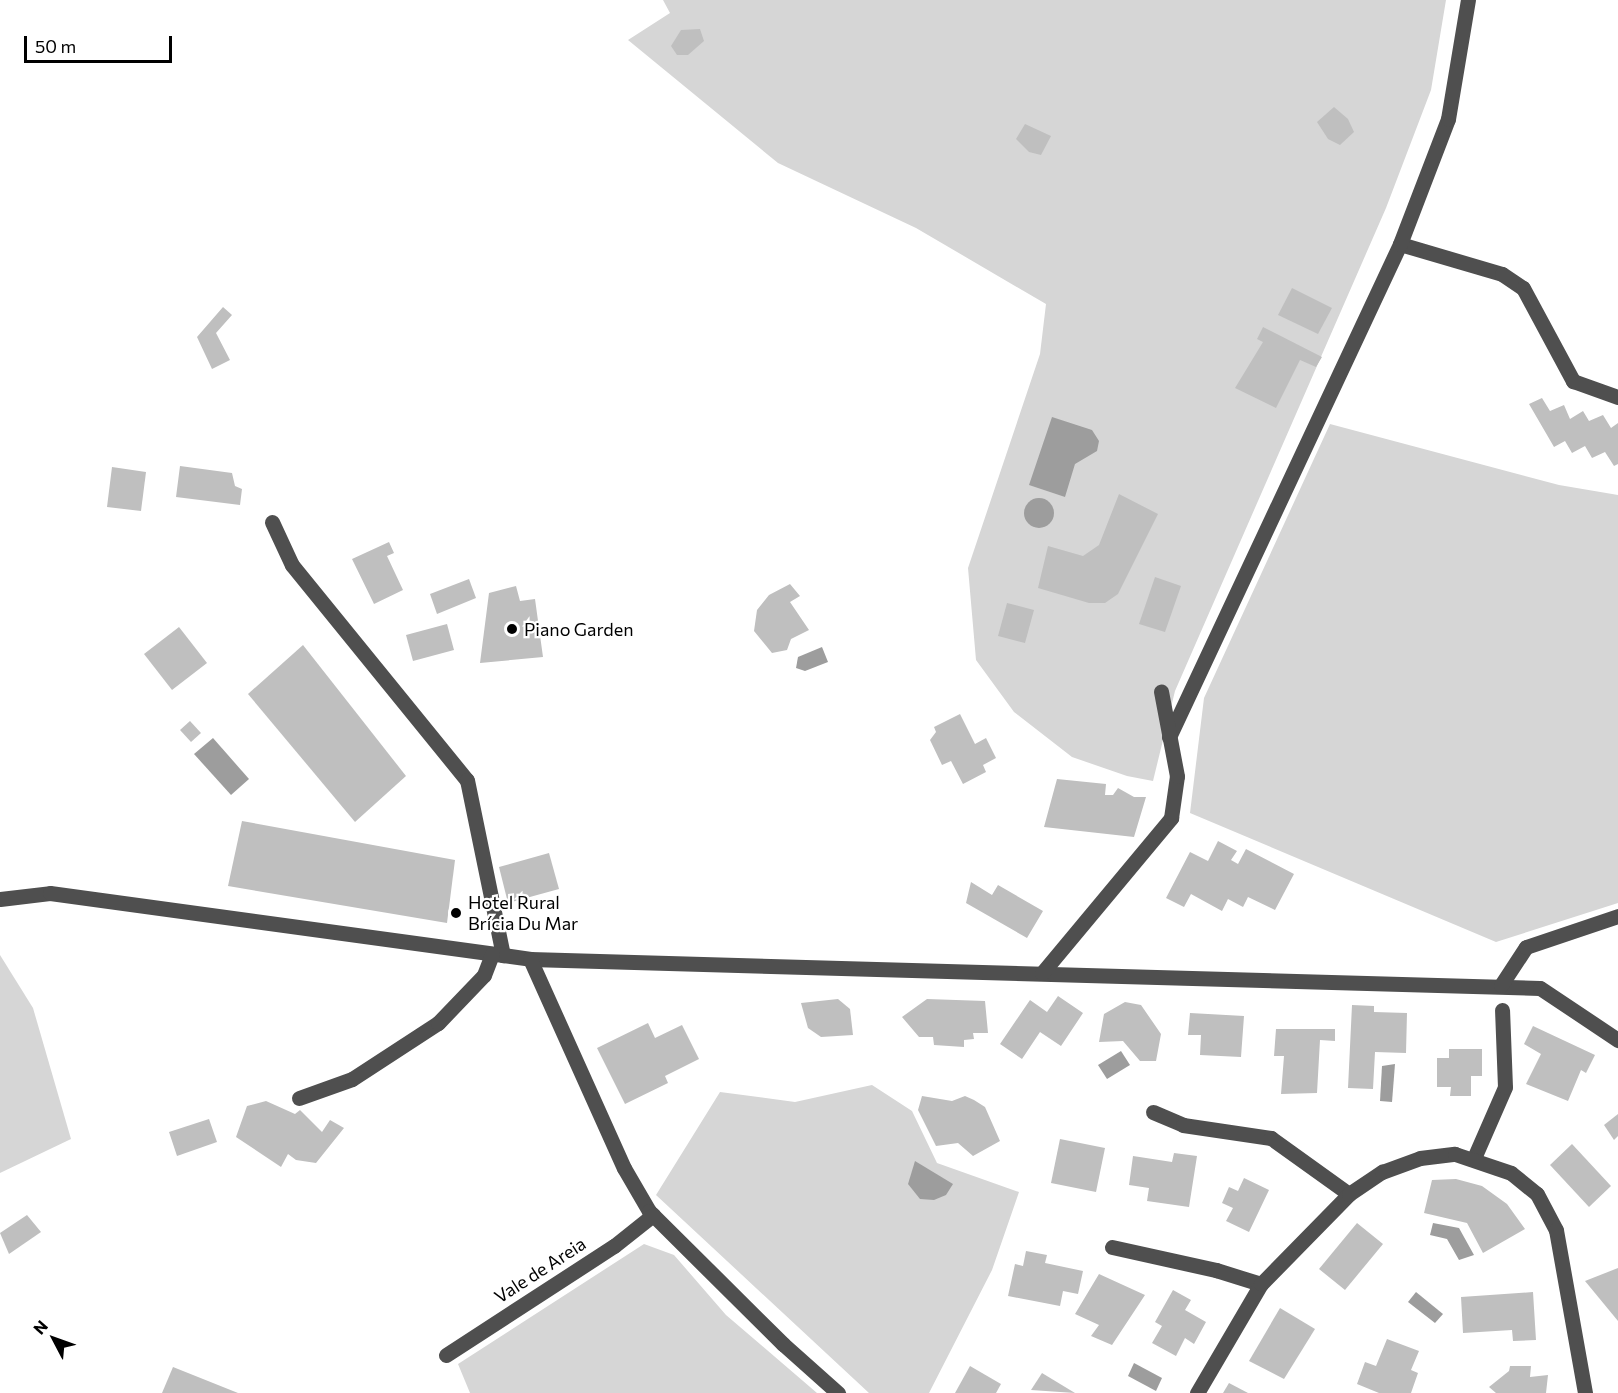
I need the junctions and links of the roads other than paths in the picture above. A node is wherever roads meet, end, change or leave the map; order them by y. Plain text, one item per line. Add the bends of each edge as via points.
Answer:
1 (1468, 0) edge
2 (1400, 244) junction
3 (1618, 397) edge
4 (272, 522) dead end
5 (1161, 691) dead end
6 (1169, 737) junction
7 (0, 899) edge
8 (1618, 916) edge
9 (497, 955) junction
10 (530, 959) junction
11 (1042, 973) junction
12 (1501, 986) junction
13 (1502, 1010) dead end
14 (1618, 1040) edge
15 (299, 1098) dead end
16 (1152, 1112) dead end
17 (1474, 1158) junction
18 (1349, 1194) junction
19 (653, 1215) junction
20 (1112, 1247) dead end
21 (1261, 1284) junction
22 (446, 1355) dead end
23 (838, 1393) edge
24 (1197, 1393) edge
25 (1585, 1393) edge

1 - 2 street via 1448,119
2 - 3 street via 1502,274 1523,288 1573,381
2 - 6 street
4 - 9 street via 292,565 467,780
5 - 6 street
6 - 11 street via 1177,776 1171,818
7 - 9 street via 50,893
8 - 12 street via 1526,947
9 - 10 street
9 - 15 street via 484,975 438,1023 352,1079
10 - 11 street
10 - 19 street via 624,1168
11 - 12 street
12 - 14 street via 1540,988
13 - 17 street via 1505,1087
16 - 18 street via 1183,1125 1271,1138
17 - 18 street via 1455,1154 1420,1158 1382,1172
17 - 25 street via 1511,1173 1537,1194 1556,1230
18 - 21 street
19 - 22 street, Vale de Areia via 614,1246
19 - 23 street
20 - 21 street
21 - 24 street

